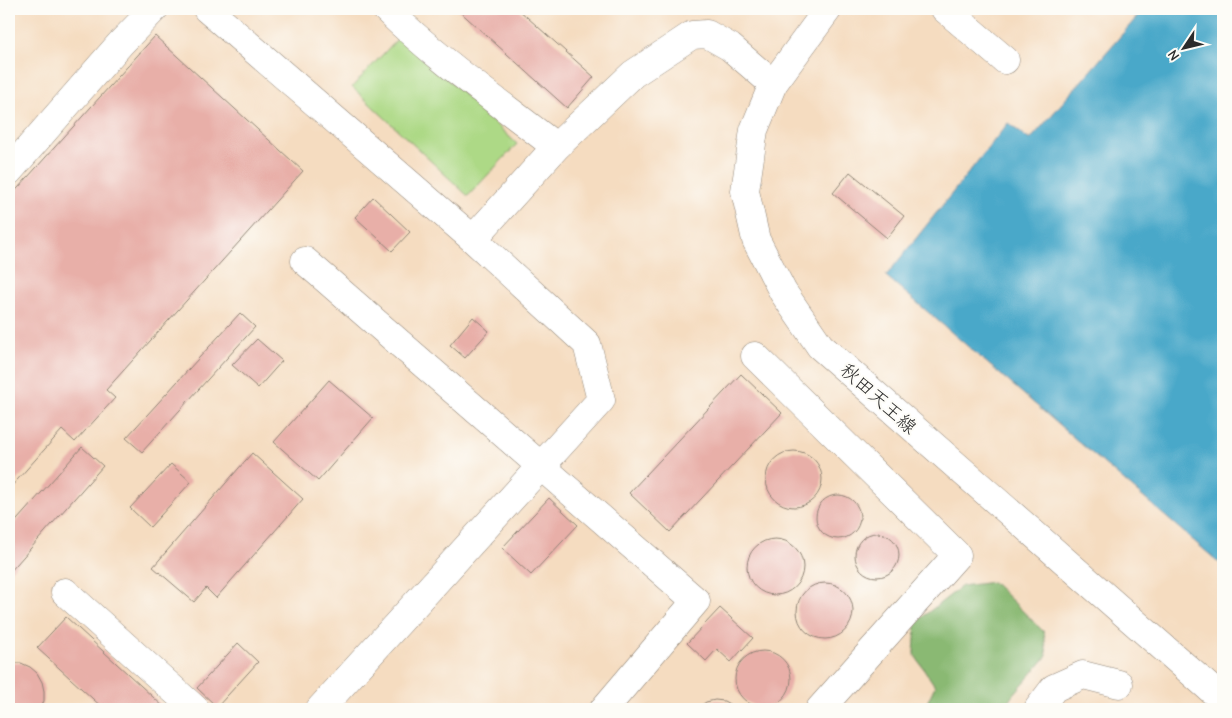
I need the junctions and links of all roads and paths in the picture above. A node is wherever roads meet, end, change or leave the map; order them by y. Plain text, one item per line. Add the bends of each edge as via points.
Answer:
1 (154, 9) edge
2 (207, 9) edge
3 (386, 9) edge
4 (828, 9) edge
5 (945, 9) edge
6 (1005, 60) dead end
7 (773, 84) junction
8 (556, 147) junction
9 (9, 171) edge
10 (473, 239) junction
11 (305, 261) dead end
12 (755, 356) dead end
13 (541, 467) junction
14 (65, 592) dead end
15 (1119, 684) dead end
16 (1223, 700) edge
17 (195, 709) edge
18 (320, 709) edge
19 (604, 709) edge
20 (820, 709) edge
21 (1038, 709) edge

1 - 9 main road
2 - 10 main road
3 - 8 main road via 455,69
4 - 7 main road, 秋田天王線
5 - 6 main road
7 - 8 main road via 730,47 707,34 692,35 633,74
7 - 16 main road, 秋田天王線 via 754,130 745,191 756,240 782,292 820,346
8 - 10 main road
10 - 13 main road via 587,344 601,400
11 - 13 main road
12 - 20 main road via 957,555
13 - 18 main road
13 - 19 main road via 696,601
14 - 17 main road
15 - 21 main road via 1083,675 1054,688

